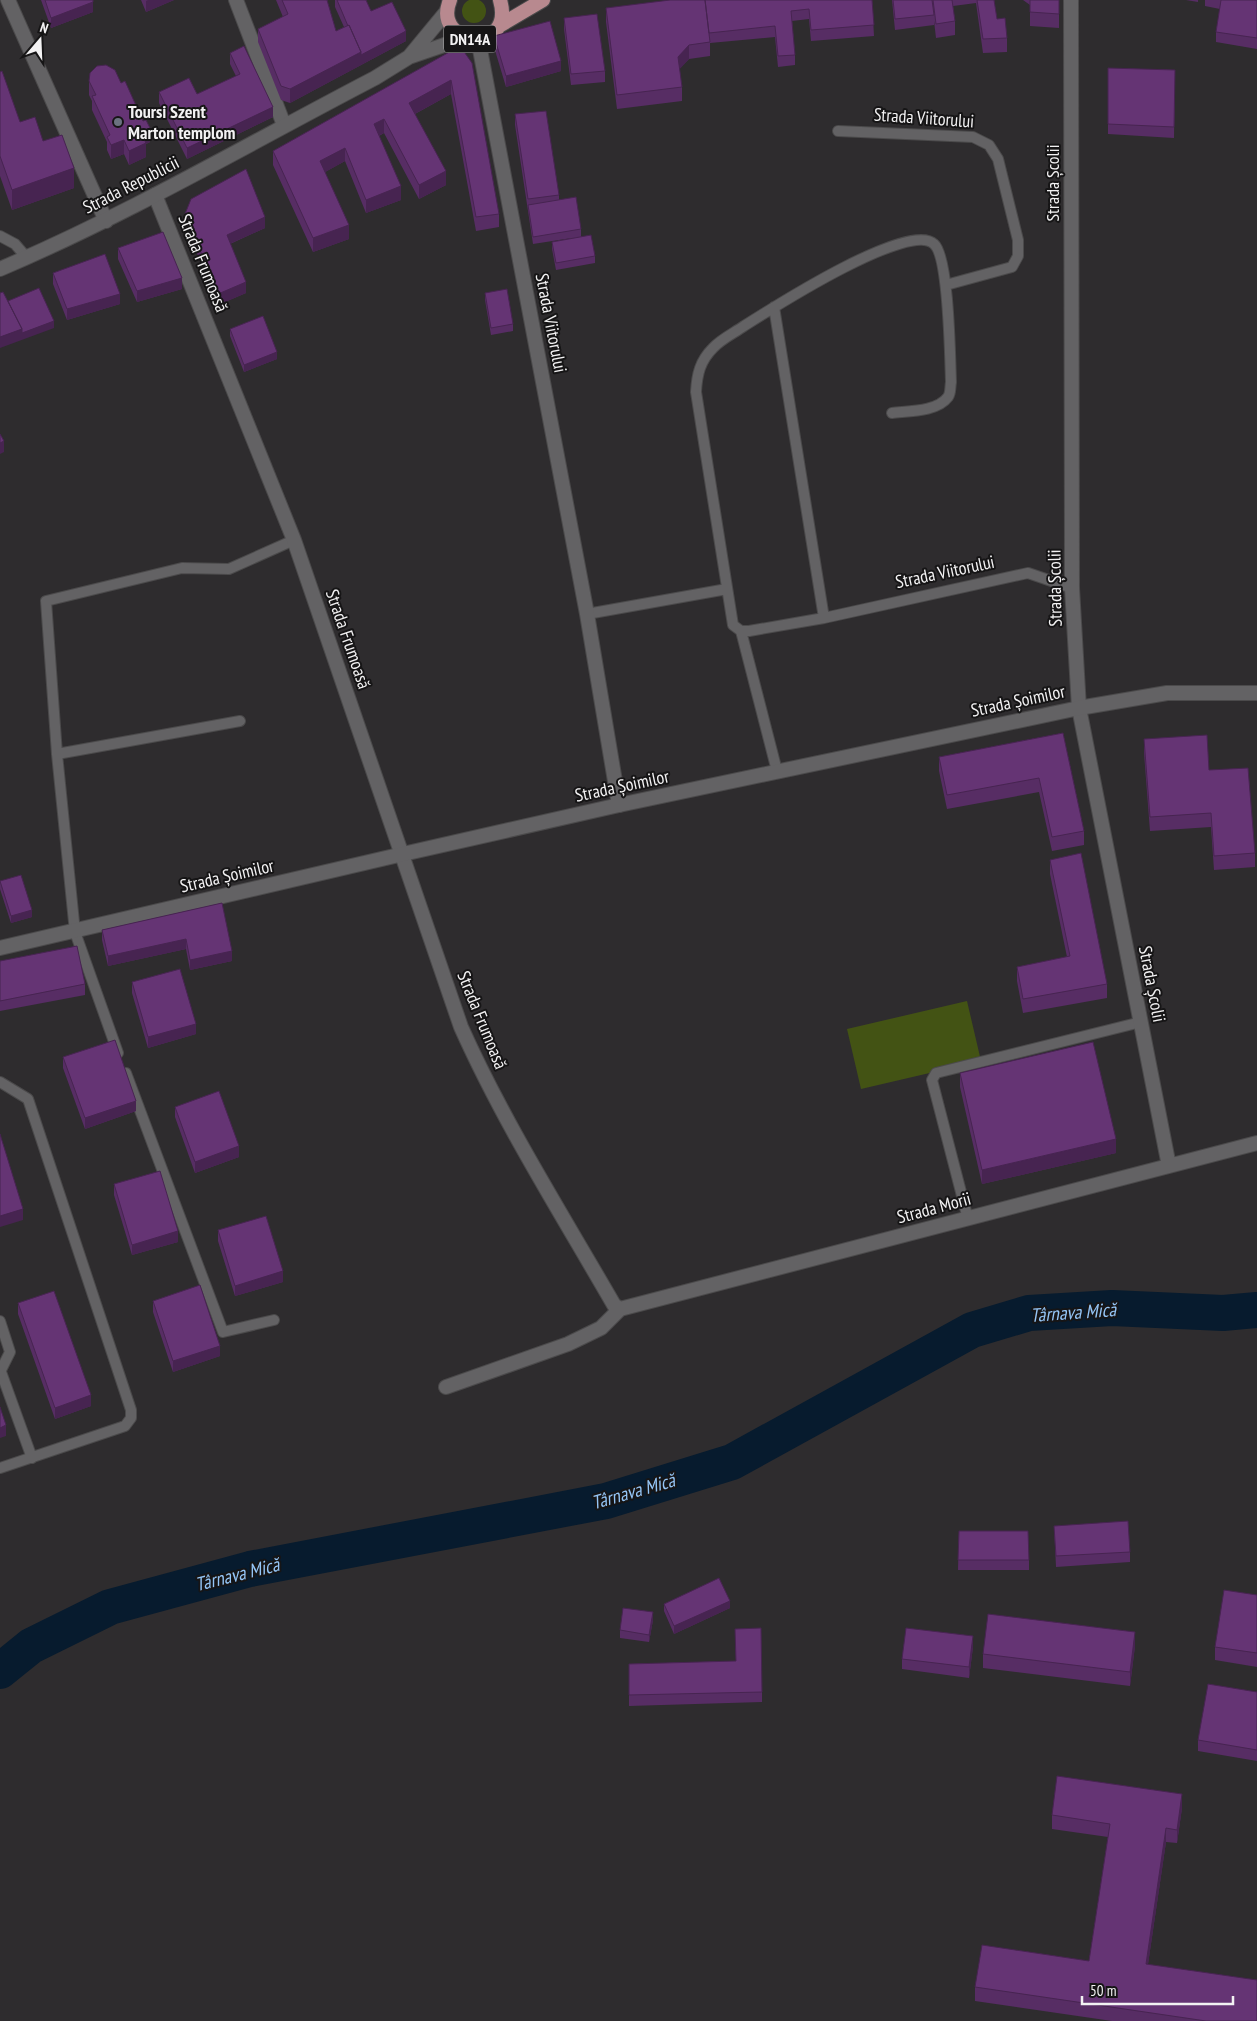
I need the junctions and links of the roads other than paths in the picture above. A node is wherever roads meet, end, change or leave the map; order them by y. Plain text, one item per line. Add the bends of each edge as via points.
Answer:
1 (8, 0) edge
2 (236, 0) edge
3 (500, 0) edge
4 (544, 0) edge
5 (1071, 0) edge
6 (449, 3) edge
7 (499, 26) junction
8 (473, 39) junction
9 (409, 57) junction
10 (284, 125) junction
11 (838, 131) dead end
12 (155, 195) junction
13 (106, 221) junction
14 (0, 236) edge
15 (27, 258) junction
16 (0, 269) edge
17 (946, 285) junction
18 (774, 307) junction
19 (892, 413) dead end
20 (294, 540) junction
21 (1072, 588) junction
22 (727, 589) junction
23 (587, 614) junction
24 (824, 618) junction
25 (741, 631) junction
26 (1257, 693) edge
27 (1079, 708) junction
28 (240, 721) dead end
29 (57, 754) junction
30 (777, 772) junction
31 (619, 805) junction
32 (403, 854) junction
33 (75, 932) junction
34 (0, 948) edge
35 (1141, 1022) junction
36 (0, 1082) edge
37 (1257, 1143) edge
38 (1169, 1166) junction
39 (968, 1219) junction
40 (620, 1309) junction
41 (274, 1320) dead end
42 (0, 1322) edge
43 (0, 1372) edge
44 (446, 1387) dead end
45 (32, 1458) junction
46 (0, 1468) edge

1 - 13 street
2 - 10 street
3 - 7 main road, DN14A via 503,9
4 - 7 main road, DN14A
5 - 21 street, Strada Școlii
6 - 8 main road, DN14A via 449,21 454,29 461,36
6 - 9 street, Strada Republicii
7 - 8 main road, DN14A via 486,37
8 - 9 street, Strada Republicii
8 - 23 street, Strada Viitorului
9 - 10 street, Strada Republicii
10 - 12 street, Strada Republicii
11 - 17 lane, Strada Viitorului via 973,137 989,144 998,159 1018,240 1018,256 1012,267
12 - 13 street, Strada Republicii
12 - 20 street, Strada Frumoasă
13 - 15 street, Strada Republicii
14 - 15 lane via 15,244
15 - 16 street, Strada Republicii
17 - 18 lane via 938,248 925,239 874,252
17 - 19 lane via 949,396 935,406
18 - 22 lane via 714,346 697,372 696,392
18 - 24 lane
20 - 29 lane via 229,569 182,568 46,601
20 - 32 street, Strada Frumoasă
21 - 24 lane, Strada Viitorului via 1028,573
21 - 27 street, Strada Școlii
22 - 23 lane
22 - 25 lane via 733,625
23 - 31 street, Strada Viitorului
24 - 25 lane, Strada Viitorului
25 - 30 lane
26 - 27 street, Strada Șoimilor via 1167,694
27 - 30 street, Strada Șoimilor
27 - 35 street, Strada Școlii
28 - 29 lane
29 - 33 lane
30 - 31 street, Strada Șoimilor
31 - 32 street, Strada Șoimilor
32 - 33 street, Strada Șoimilor
32 - 40 street, Strada Frumoasă via 461,1027 482,1075 609,1296
33 - 34 street, Strada Șoimilor
33 - 41 lane via 223,1332
35 - 38 street, Strada Școlii
35 - 39 lane via 936,1073 932,1080
36 - 45 lane via 28,1099 131,1410 131,1418 125,1426
37 - 38 street, Strada Morii
38 - 39 street, Strada Morii
39 - 40 street, Strada Morii
40 - 44 street via 601,1328 568,1344
42 - 43 lane via 10,1352
43 - 45 lane
45 - 46 lane

